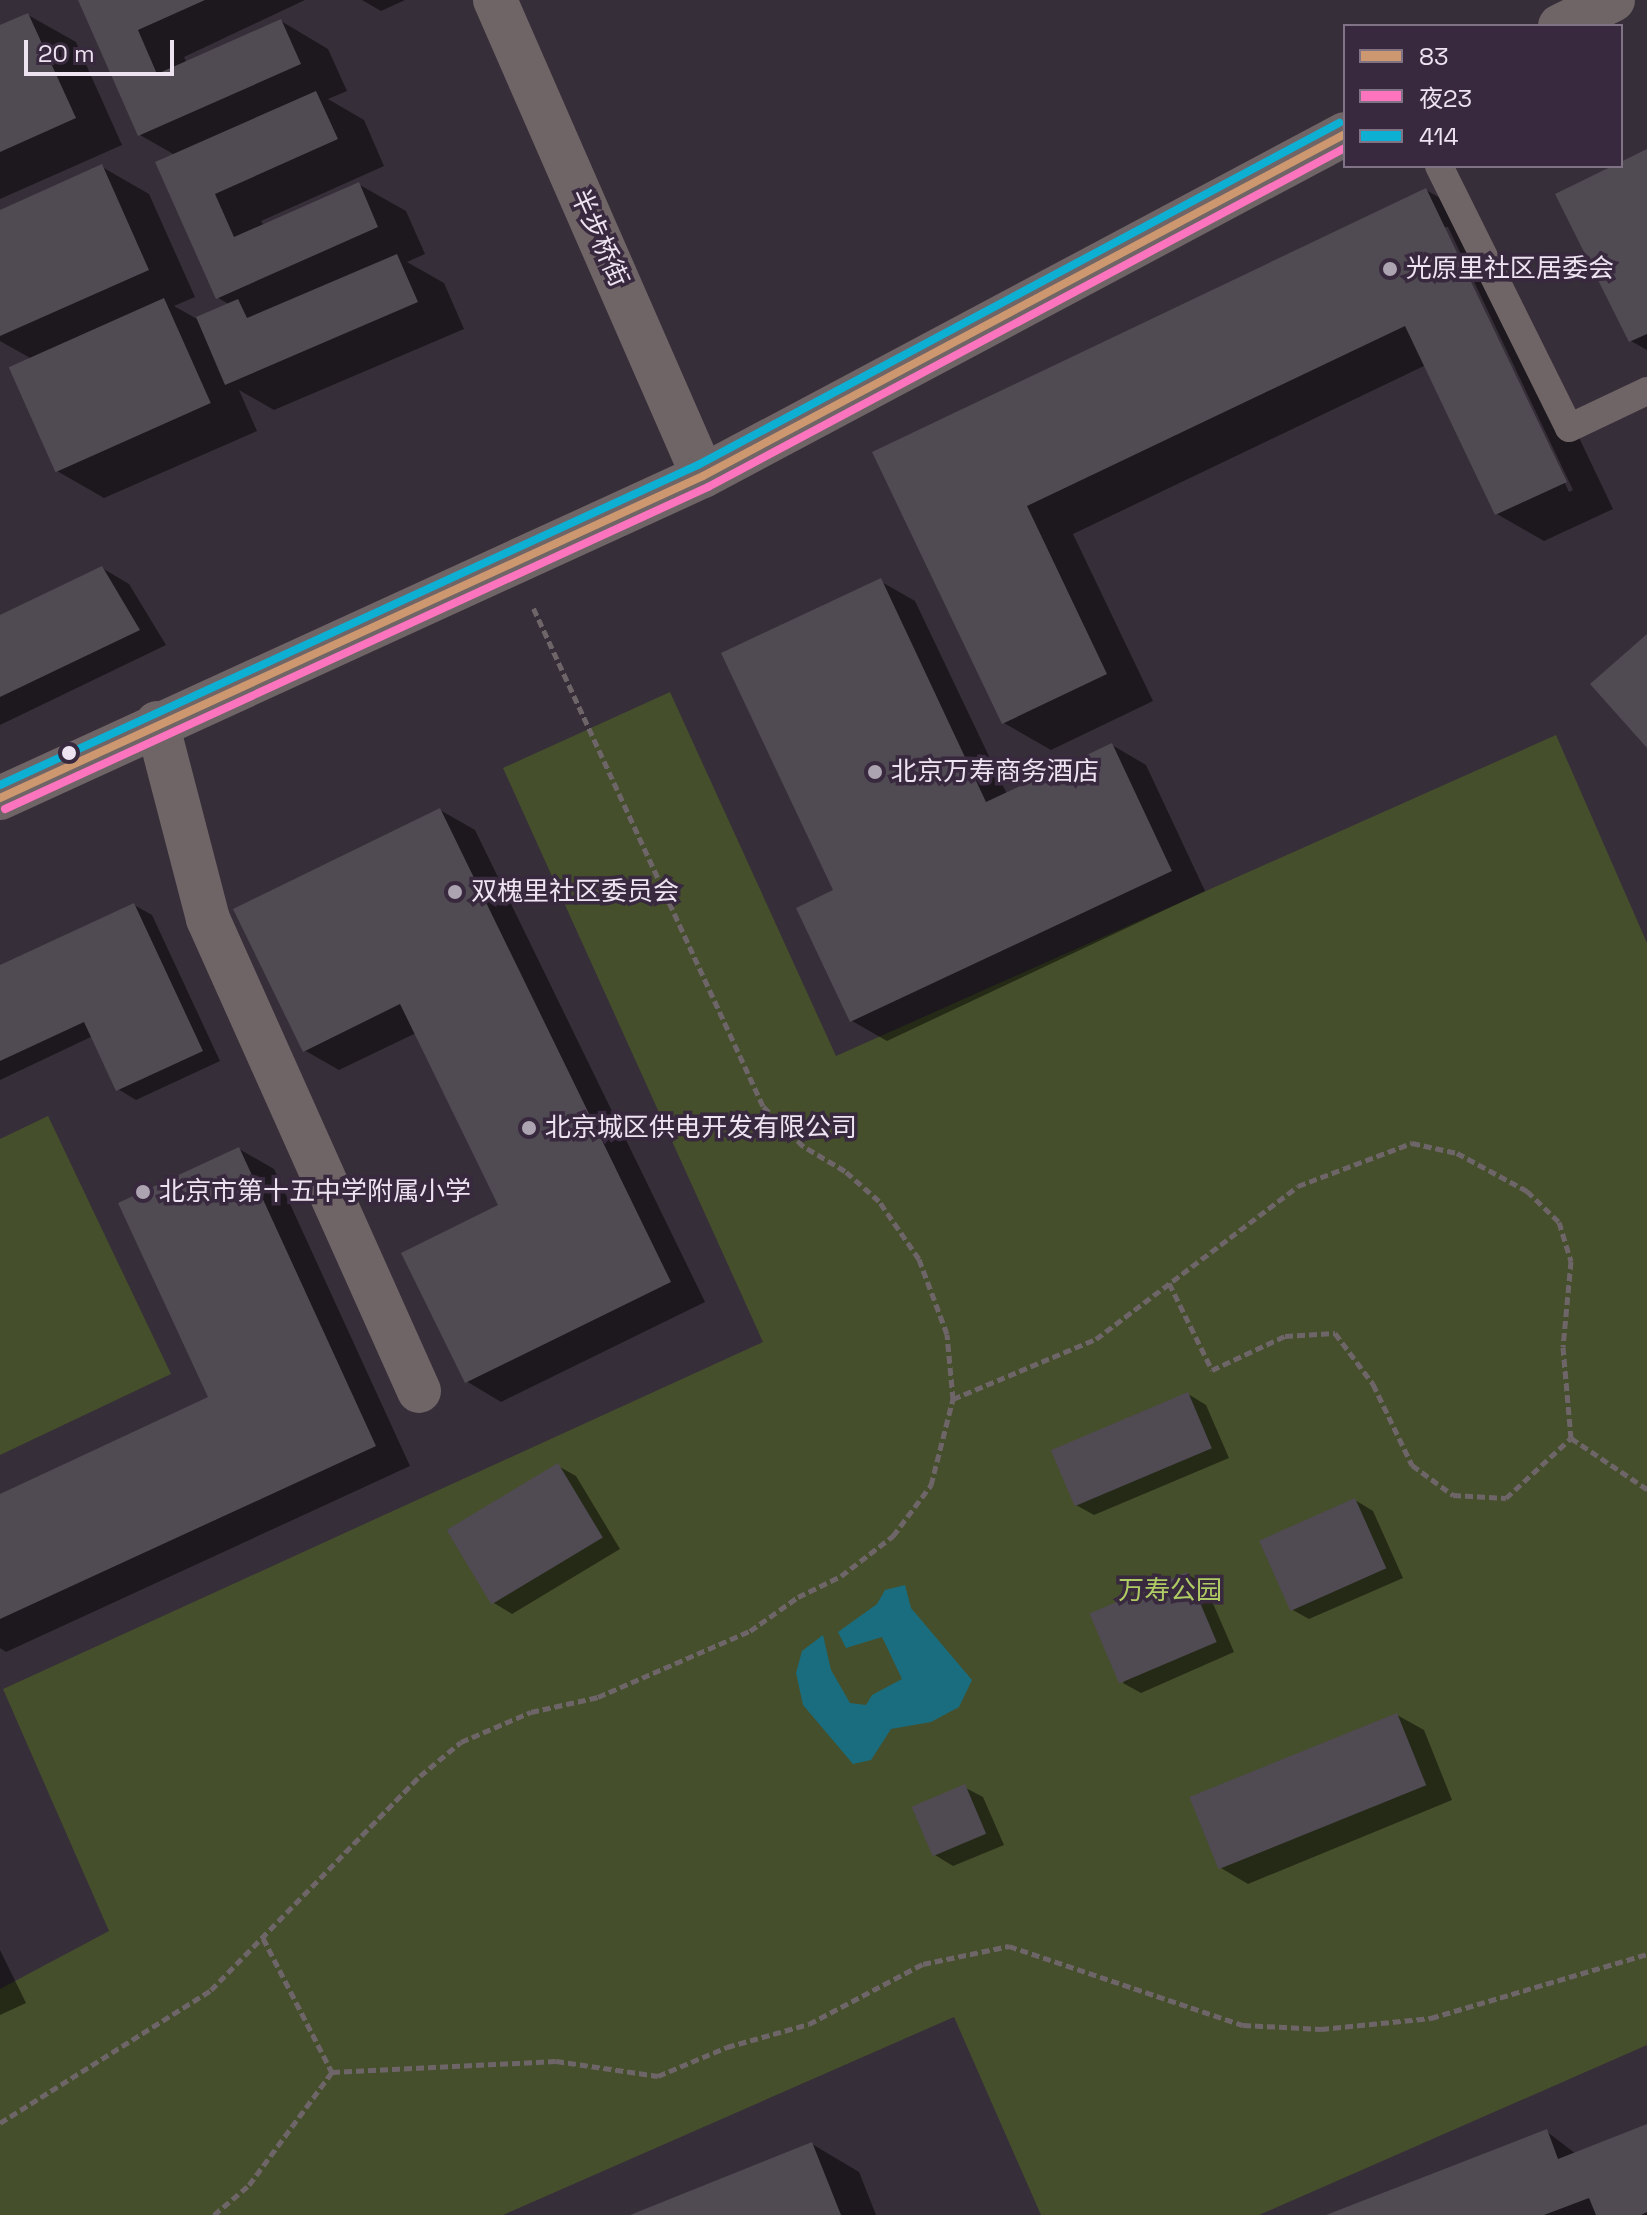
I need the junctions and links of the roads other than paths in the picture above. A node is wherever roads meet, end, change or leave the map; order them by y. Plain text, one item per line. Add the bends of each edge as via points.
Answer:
1 (495, 0) edge
2 (1613, 0) edge
3 (1564, 24) edge
4 (1343, 135) edge
5 (1440, 168) edge
6 (1647, 391) edge
7 (703, 476) junction
8 (157, 723) junction
9 (0, 798) edge
10 (419, 1391) dead end

1 - 7 street, 半步桥街
2 - 3 street
4 - 7 street
5 - 6 lane via 1569,428
7 - 8 street
8 - 9 street
8 - 10 street via 208,919

